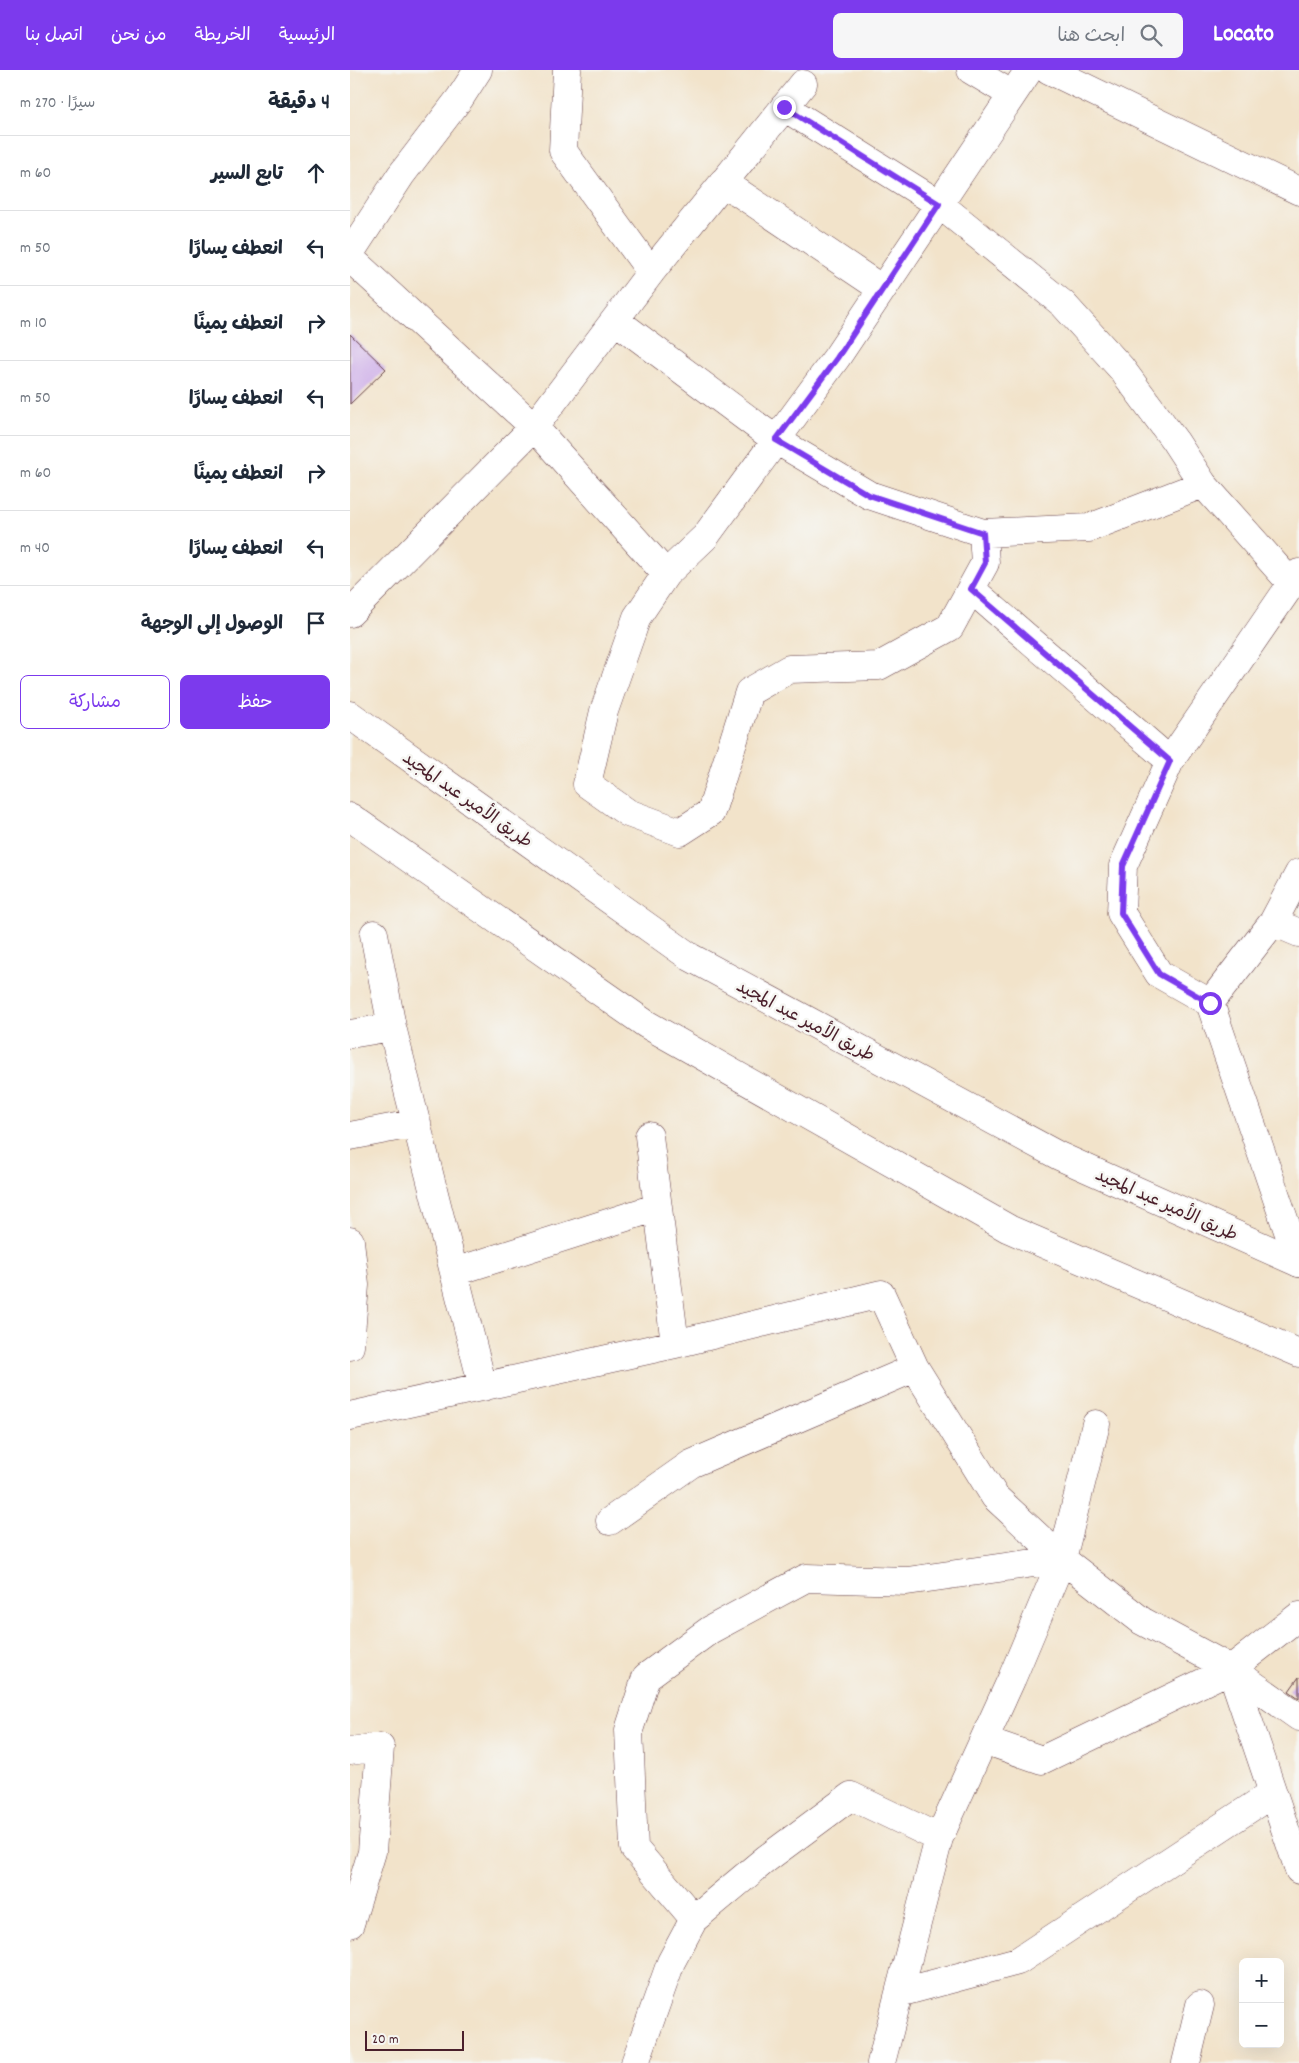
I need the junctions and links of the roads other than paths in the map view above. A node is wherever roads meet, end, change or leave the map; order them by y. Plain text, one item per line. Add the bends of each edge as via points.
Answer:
1 (478, 70) edge
2 (567, 70) edge
3 (971, 70) edge
4 (1029, 70) edge
5 (1049, 70) edge
6 (803, 84) dead end
7 (1011, 94) junction
8 (784, 107) junction
9 (723, 182) junction
10 (1299, 191) edge
11 (939, 204) junction
12 (350, 252) edge
13 (350, 258) edge
14 (651, 272) junction
15 (882, 289) junction
16 (615, 320) junction
17 (534, 428) junction
18 (776, 440) junction
19 (1203, 484) junction
20 (983, 533) junction
21 (666, 574) junction
22 (1295, 578) edge
23 (971, 589) junction
24 (350, 613) edge
25 (350, 715) edge
26 (1170, 761) junction
27 (350, 817) edge
28 (1299, 873) edge
29 (1273, 922) junction
30 (1299, 933) edge
31 (374, 934) dead end
32 (1210, 1003) junction
33 (392, 1027) junction
34 (350, 1034) edge
35 (417, 1124) junction
36 (350, 1136) edge
37 (649, 1136) dead end
38 (658, 1207) junction
39 (350, 1241) edge
40 (1299, 1263) edge
41 (454, 1272) junction
42 (353, 1285) edge
43 (675, 1344) junction
44 (350, 1346) edge
45 (1299, 1353) edge
46 (915, 1368) junction
47 (483, 1387) junction
48 (350, 1416) edge
49 (1096, 1424) dead end
50 (610, 1521) dead end
51 (1062, 1558) junction
52 (1299, 1616) edge
53 (1231, 1669) junction
54 (1299, 1716) edge
55 (984, 1740) junction
56 (350, 1751) edge
57 (1273, 1793) junction
58 (939, 1838) junction
59 (1299, 1870) edge
60 (694, 1920) junction
61 (350, 1924) edge
62 (899, 1993) junction
63 (1200, 2005) dead end
64 (635, 2063) edge
65 (881, 2063) edge
66 (1186, 2063) edge

1 - 12 street
2 - 14 street via 563,151
3 - 7 street
4 - 7 street
5 - 10 street
6 - 8 street
7 - 11 street
8 - 9 street
8 - 11 street
9 - 14 street
9 - 15 street
11 - 15 street
11 - 19 street via 1063,304 1121,368
13 - 17 street
14 - 16 street
15 - 18 street via 837,358
16 - 17 street
16 - 18 street
17 - 21 street
17 - 24 street
18 - 20 street via 869,495
18 - 21 street via 705,537
19 - 20 street via 1089,528
19 - 22 street
20 - 23 street via 985,563
21 - 23 street via 637,617 604,711 587,784 628,813 680,832 711,812 749,692 790,670 879,666 950,627
22 - 26 street
23 - 26 street
25 - 40 street, طريق الأمير عبد المجيد via 690,957 1059,1156
26 - 32 street via 1123,866 1121,913 1159,974
27 - 45 street via 646,1024 810,1117 1009,1229
28 - 29 street
29 - 30 street
29 - 32 street
31 - 33 street
32 - 40 street
33 - 34 street
33 - 35 street
35 - 36 street
35 - 41 street
37 - 38 street
38 - 41 street
38 - 43 street
39 - 42 street
41 - 47 street
42 - 44 street
43 - 46 street via 881,1294
43 - 47 street
46 - 50 street via 691,1464
46 - 51 street via 995,1497
47 - 48 street
49 - 51 street
51 - 53 street via 1142,1621
51 - 55 street
51 - 60 street via 907,1581 806,1578 710,1630 646,1677 629,1730 634,1848
52 - 53 street
53 - 54 street
53 - 55 street via 1042,1760
53 - 57 street
55 - 58 street
56 - 61 street via 380,1747 372,1852
57 - 59 street
57 - 62 street via 1018,1961
58 - 60 street via 851,1796 766,1859
58 - 62 street
60 - 64 street via 671,1962
62 - 65 street
63 - 66 street

